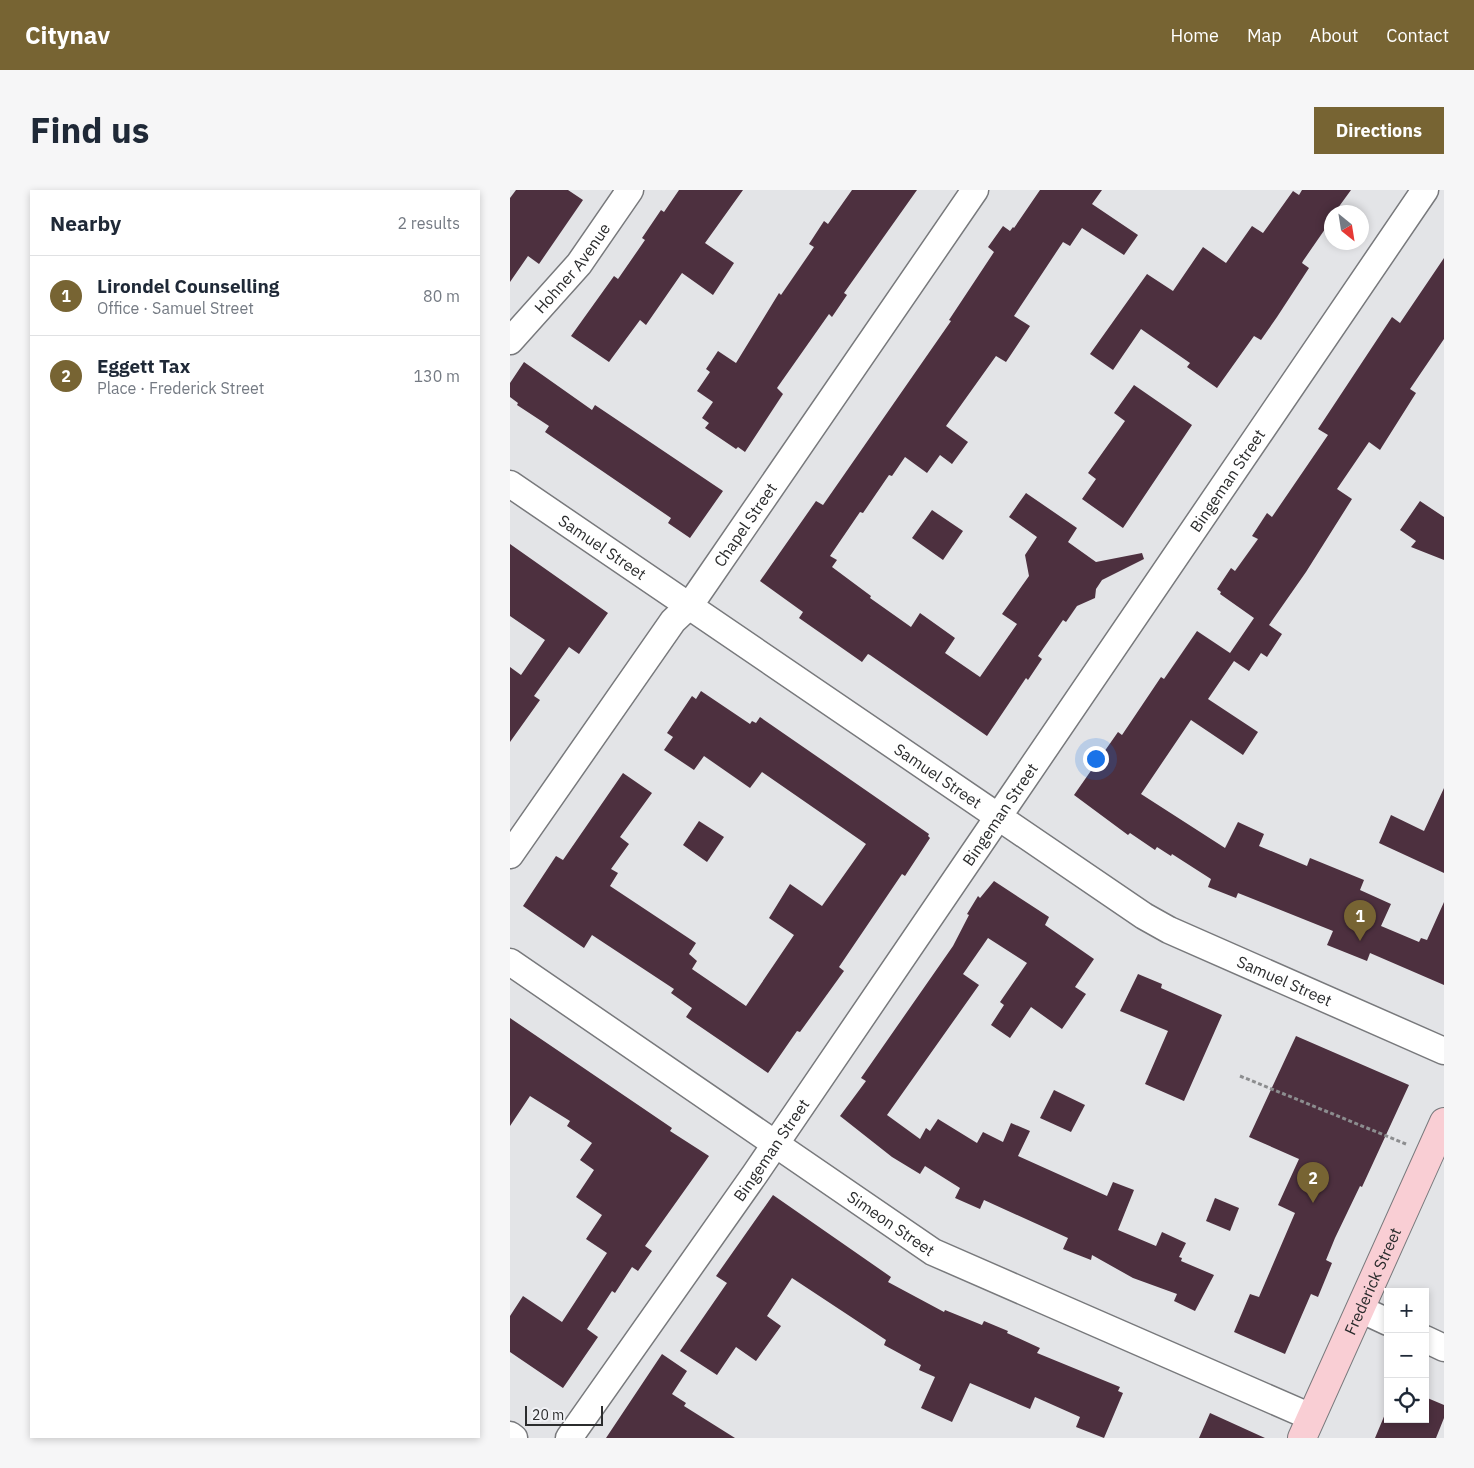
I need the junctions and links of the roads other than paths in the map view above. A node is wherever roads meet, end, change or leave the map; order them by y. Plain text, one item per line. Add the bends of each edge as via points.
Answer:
1 (630, 190) edge
2 (975, 190) edge
3 (1425, 190) edge
4 (510, 341) edge
5 (510, 484) edge
6 (690, 605) junction
7 (997, 817) junction
8 (510, 855) edge
9 (510, 962) edge
10 (1444, 1051) edge
11 (1444, 1122) edge
12 (775, 1144) junction
13 (1360, 1310) junction
14 (1384, 1320) edge
15 (1429, 1341) edge
16 (1444, 1348) edge
17 (1306, 1427) edge
18 (510, 1436) edge
19 (514, 1438) edge
20 (569, 1438) edge

1 - 4 street, Hohner Avenue via 579,264
2 - 6 street, Chapel Street
3 - 7 street, Bingeman Street
5 - 6 street, Samuel Street
6 - 7 street, Samuel Street
6 - 8 street, Chapel Street via 673,621
7 - 10 street, Samuel Street via 1169,930
7 - 12 street, Bingeman Street
9 - 12 street, Simeon Street
11 - 13 main road, Frederick Street
12 - 17 street, Simeon Street via 933,1252
12 - 20 street, Bingeman Street
13 - 14 street
13 - 17 main road, Frederick Street
15 - 16 street
18 - 19 street

